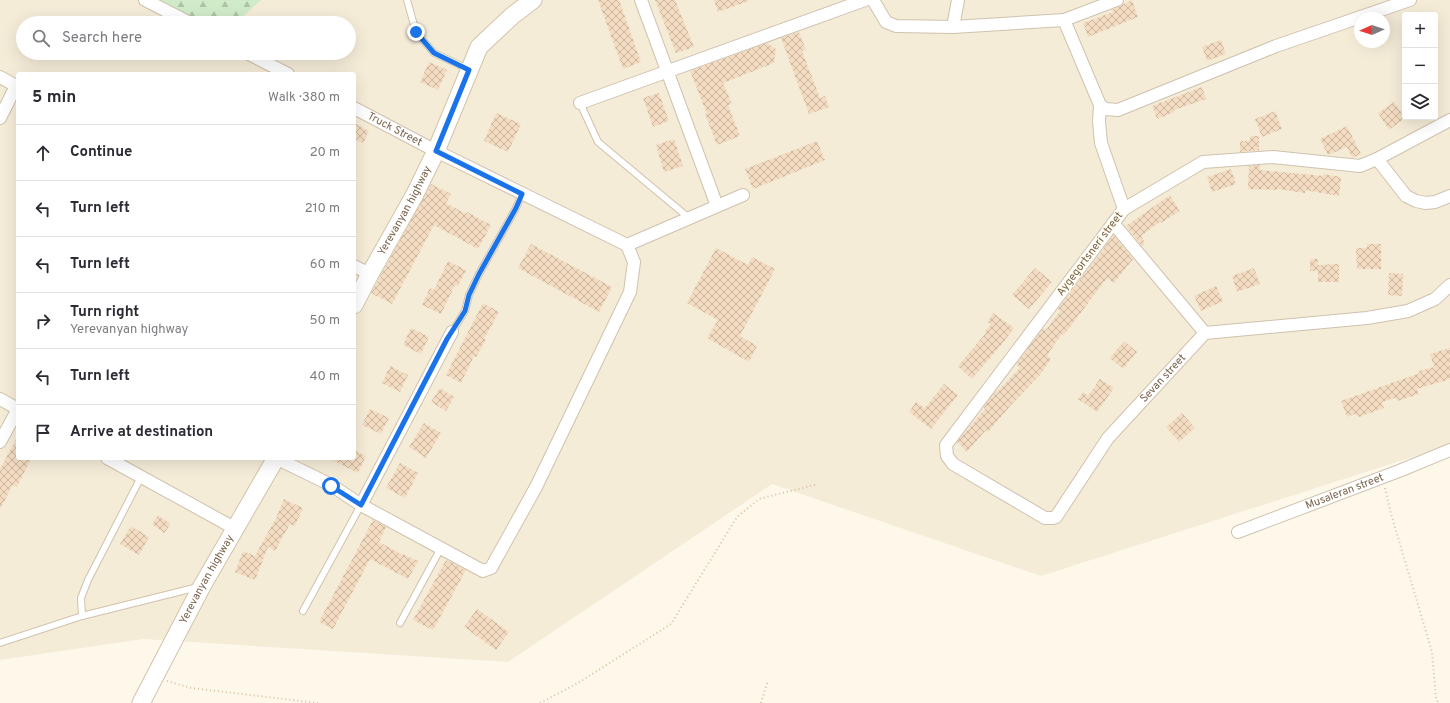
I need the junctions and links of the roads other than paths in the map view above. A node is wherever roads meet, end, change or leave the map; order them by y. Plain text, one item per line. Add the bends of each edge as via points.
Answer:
1 (145, 0) edge
2 (407, 0) edge
3 (533, 0) edge
4 (641, 0) edge
5 (865, 0) edge
6 (873, 0) edge
7 (958, 0) edge
8 (1117, 0) edge
9 (1410, 0) edge
10 (176, 16) edge
11 (1064, 20) junction
12 (953, 27) junction
13 (261, 60) edge
14 (469, 70) junction
15 (284, 72) edge
16 (668, 72) junction
17 (0, 77) edge
18 (16, 86) edge
19 (16, 89) edge
20 (580, 103) joint
21 (1100, 105) junction
22 (356, 109) edge
23 (0, 118) edge
24 (1450, 120) edge
25 (436, 151) junction
26 (1377, 159) junction
27 (522, 194) junction
28 (743, 195) dead end
29 (1450, 196) edge
30 (717, 206) junction
31 (1124, 209) junction
32 (689, 218) junction
33 (1113, 224) junction
34 (627, 245) junction
35 (356, 267) edge
36 (370, 274) junction
37 (1450, 285) edge
38 (356, 301) edge
39 (452, 332) joint
40 (1205, 334) junction
41 (0, 399) edge
42 (16, 408) edge
43 (16, 413) edge
44 (0, 442) edge
45 (946, 445) joint
46 (1450, 450) edge
47 (111, 460) edge
48 (275, 460) edge
49 (280, 460) edge
50 (142, 477) junction
51 (361, 505) junction
52 (236, 529) junction
53 (1238, 532) dead end
54 (441, 548) junction
55 (202, 586) junction
56 (303, 611) dead end
57 (82, 616) junction
58 (400, 623) dead end
59 (0, 643) edge
60 (140, 703) edge

1 - 10 street
2 - 14 lane via 416,32 434,53
3 - 14 main road, Yerevanyan highway via 479,47
4 - 16 street
5 - 16 street
6 - 12 street via 886,22 896,26
7 - 12 street
8 - 11 street
9 - 21 street via 1276,46 1118,110 1105,109
11 - 12 street
11 - 21 street
13 - 15 street
14 - 25 main road, Yerevanyan highway
16 - 20 street
16 - 30 street
17 - 18 street
19 - 23 street
20 - 32 lane via 598,142
21 - 31 street via 1101,142
22 - 25 street, Truck Street
24 - 26 street, Aygegortsneri street
25 - 27 street, Truck Street
25 - 36 main road, Yerevanyan highway
26 - 29 street via 1406,196 1426,203
26 - 31 street, Aygegortsneri street via 1360,166 1272,157 1204,162
27 - 34 street, Truck Street
27 - 39 lane via 479,274 465,311
28 - 30 street
30 - 32 street
31 - 33 street, Aygegortsneri street
32 - 34 street
33 - 40 street
33 - 45 street, Aygegortsneri street
34 - 54 street via 634,262 630,292 536,488 495,563 483,571
35 - 36 street
36 - 38 main road, Yerevanyan highway
37 - 40 street via 1435,299 1408,311 1367,318
39 - 51 street
40 - 45 street, Sevan street via 1108,438 1056,517 1045,518 953,464 947,456
41 - 42 street
43 - 44 street
46 - 53 street, Musaleran street
47 - 50 street
48 - 52 main road, Yerevanyan highway
49 - 51 street via 331,486
50 - 52 street
50 - 57 lane via 88,580 81,598
51 - 54 street
51 - 56 lane
52 - 55 main road, Yerevanyan highway
54 - 58 lane
55 - 57 lane
55 - 60 main road, Yerevanyan highway
57 - 59 lane

